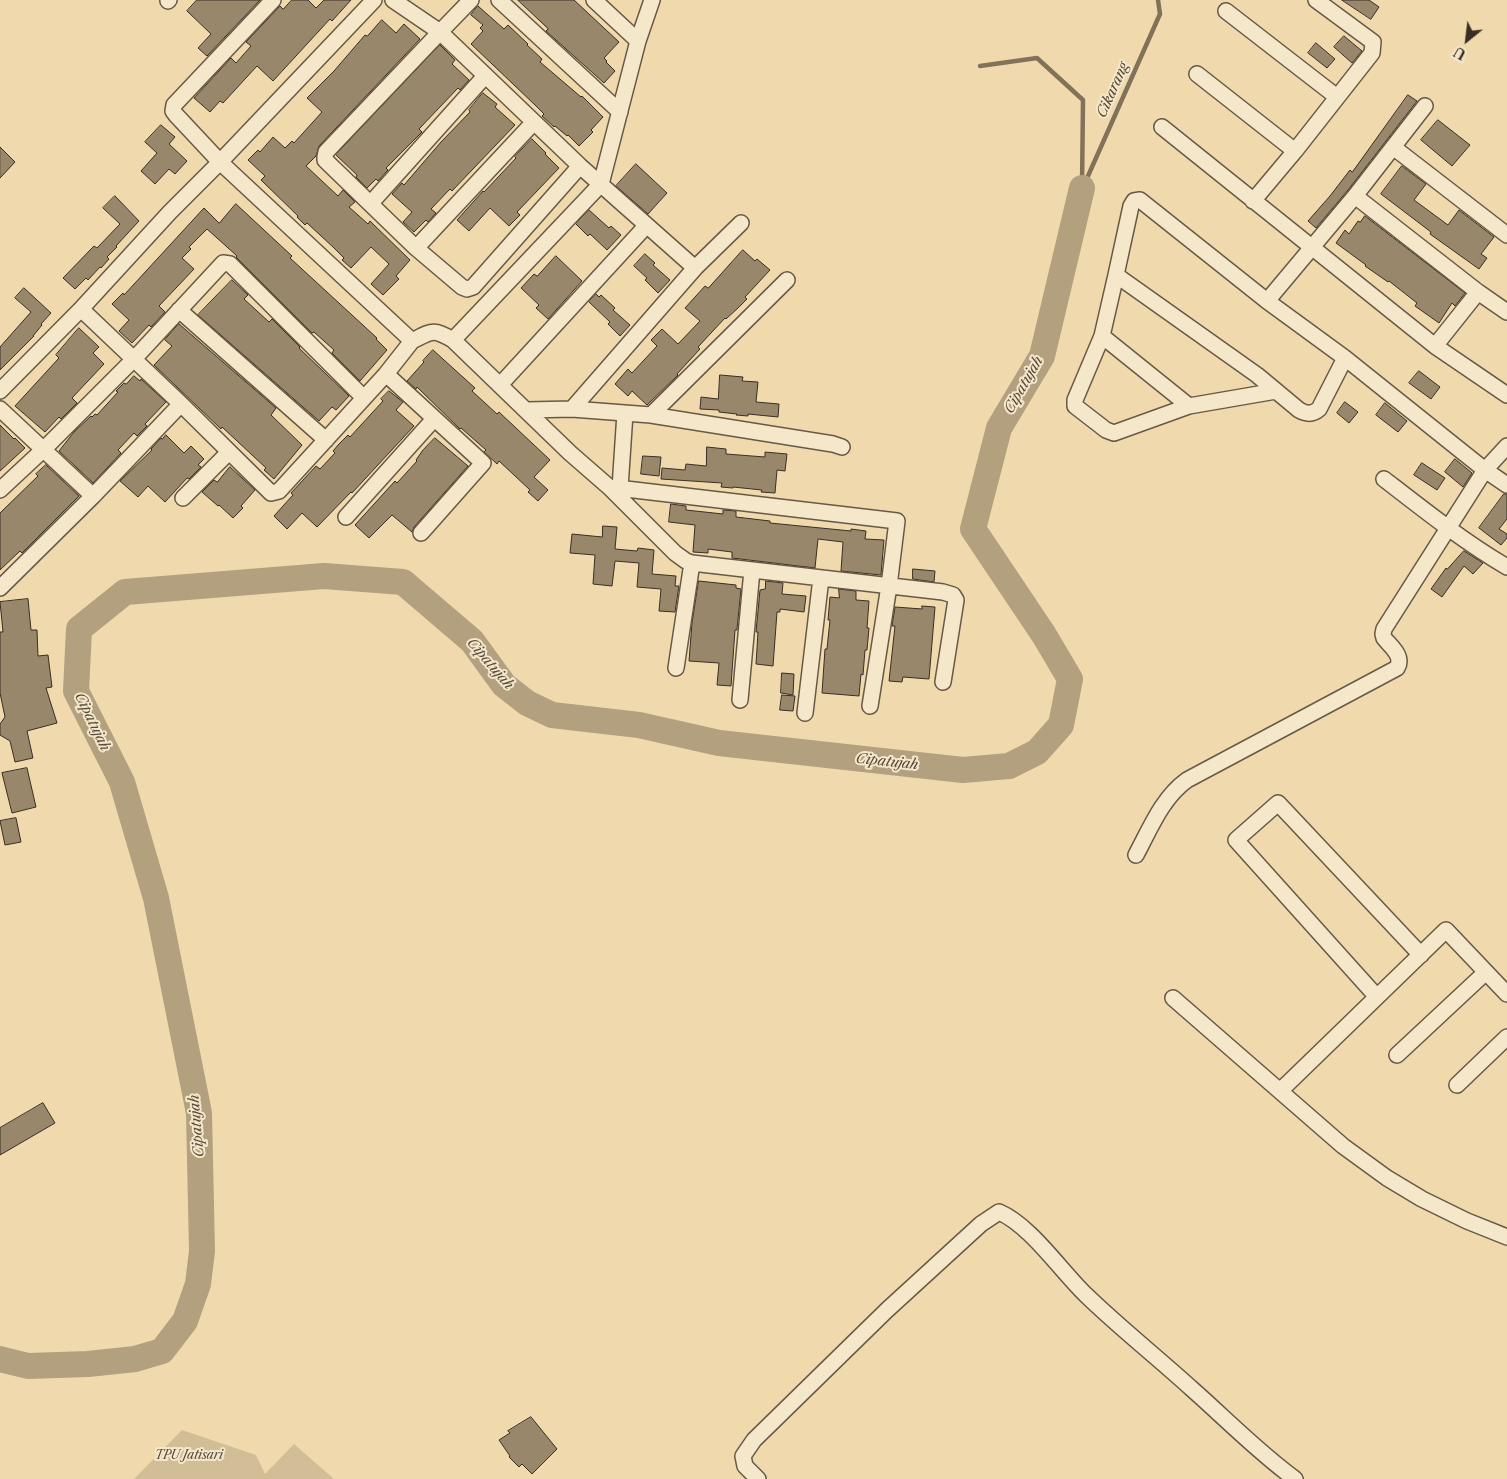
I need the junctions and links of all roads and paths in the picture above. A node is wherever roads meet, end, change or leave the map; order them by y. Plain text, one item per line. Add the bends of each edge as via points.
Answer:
1 (273, 0) edge
2 (393, 0) edge
3 (471, 0) edge
4 (499, 0) edge
5 (594, 0) edge
6 (652, 0) edge
7 (1316, 0) edge
8 (372, 1) edge
9 (1226, 11) dead end
10 (440, 32) junction
11 (638, 41) junction
12 (1197, 74) dead end
13 (484, 76) junction
14 (1337, 97) junction
15 (1425, 106) dead end
16 (620, 112) junction
17 (534, 122) junction
18 (1162, 127) dead end
19 (1393, 147) junction
20 (1294, 151) junction
21 (220, 162) junction
22 (580, 166) junction
23 (601, 184) junction
24 (1355, 196) junction
25 (1253, 201) junction
26 (371, 203) junction
27 (741, 223) dead end
28 (646, 226) junction
29 (1507, 234) edge
30 (1312, 247) junction
31 (416, 248) junction
32 (695, 268) junction
33 (1116, 275) junction
34 (786, 280) dead end
35 (1478, 292) junction
36 (1267, 301) junction
37 (81, 309) junction
38 (179, 310) junction
39 (1507, 312) edge
40 (1102, 336) junction
41 (453, 340) junction
42 (412, 341) junction
43 (1435, 346) junction
44 (1344, 358) junction
45 (134, 359) junction
46 (386, 374) junction
47 (500, 385) junction
48 (0, 391) edge
49 (1276, 391) junction
50 (1507, 395) edge
51 (363, 397) junction
52 (181, 404) junction
53 (1189, 406) junction
54 (0, 409) edge
55 (572, 409) junction
56 (527, 410) junction
57 (625, 413) junction
58 (651, 415) junction
59 (434, 419) junction
60 (326, 440) junction
61 (1507, 446) edge
62 (842, 447) dead end
63 (44, 449) junction
64 (229, 452) junction
65 (1485, 470) junction
66 (1384, 479) dead end
67 (1507, 485) edge
68 (614, 488) junction
69 (0, 490) edge
70 (93, 496) junction
71 (183, 498) dead end
72 (346, 517) dead end
73 (1447, 528) junction
74 (421, 533) dead end
75 (692, 563) junction
76 (1507, 567) edge
77 (752, 570) junction
78 (821, 578) junction
79 (890, 586) junction
80 (0, 588) edge
81 (676, 668) dead end
82 (943, 682) dead end
83 (740, 700) dead end
84 (870, 706) dead end
85 (805, 713) dead end
86 (1136, 855) dead end
87 (1421, 955) junction
88 (1486, 972) junction
89 (1507, 994) edge
90 (1377, 997) junction
91 (1173, 998) dead end
92 (1507, 1037) edge
93 (1397, 1055) dead end
94 (1457, 1084) dead end
95 (1280, 1091) junction
96 (1507, 1237) edge
97 (758, 1479) edge
98 (1295, 1479) edge

1 - 21 street via 174,106 176,115
2 - 10 street
3 - 10 street
4 - 16 street
5 - 11 street
6 - 11 street
7 - 14 street via 1373,42 1372,53
8 - 21 street
9 - 14 street
10 - 13 street
10 - 26 street via 325,154 327,162
11 - 16 street
12 - 20 street
13 - 17 street
13 - 26 street
14 - 20 street
15 - 19 street
16 - 23 street
17 - 22 street
17 - 31 street
18 - 25 street
19 - 24 street
19 - 29 street
20 - 25 street
21 - 37 street
21 - 42 street
22 - 23 street
22 - 31 street via 470,289 462,288
23 - 28 street
23 - 41 street
24 - 30 street
24 - 35 street
25 - 30 street
26 - 31 street
27 - 32 street
28 - 32 street
28 - 47 street
30 - 36 street
30 - 43 street
32 - 55 street
33 - 36 street via 1131,206 1140,200
33 - 40 street
33 - 49 street
34 - 58 street
35 - 39 street
35 - 43 street
36 - 44 street
37 - 45 street
37 - 48 street
38 - 45 street
38 - 51 street via 220,265 227,262
38 - 60 street
40 - 53 street
40 - 53 street via 1075,406 1114,433
41 - 42 street via 434,332
41 - 47 street
42 - 46 street
43 - 50 street
44 - 49 street via 1315,412 1309,414 1299,410
44 - 65 street
45 - 52 street
45 - 63 street
46 - 51 street
46 - 59 street
47 - 56 street
49 - 53 street
51 - 60 street
52 - 64 street
52 - 70 street
54 - 63 street
55 - 56 street
55 - 57 street
56 - 68 street via 570,453
57 - 58 street
57 - 68 street
58 - 62 street
59 - 72 street
59 - 74 street via 483,463
60 - 64 street via 279,491 273,493
61 - 65 street
63 - 69 street
63 - 70 street
64 - 71 street
65 - 67 street
65 - 73 street
66 - 73 street
68 - 75 street via 675,553
68 - 79 street via 897,521
70 - 80 street
73 - 76 street
73 - 86 street via 1383,631 1384,638 1399,657 1397,668 1180,785 1165,802
75 - 77 street
75 - 81 street
77 - 78 street
77 - 83 street
78 - 79 street
78 - 85 street
79 - 82 street via 943,592 955,598
79 - 84 street
87 - 88 street via 1446,930
87 - 90 street
87 - 90 street via 1278,803 1236,840
88 - 89 street
88 - 93 street
90 - 95 street
91 - 95 street
92 - 94 street
95 - 96 street via 1343,1146 1387,1178 1422,1199
97 - 98 street via 745,1466 743,1456 754,1440 887,1310 981,1224 999,1212 1010,1217 1032,1237 1114,1322

